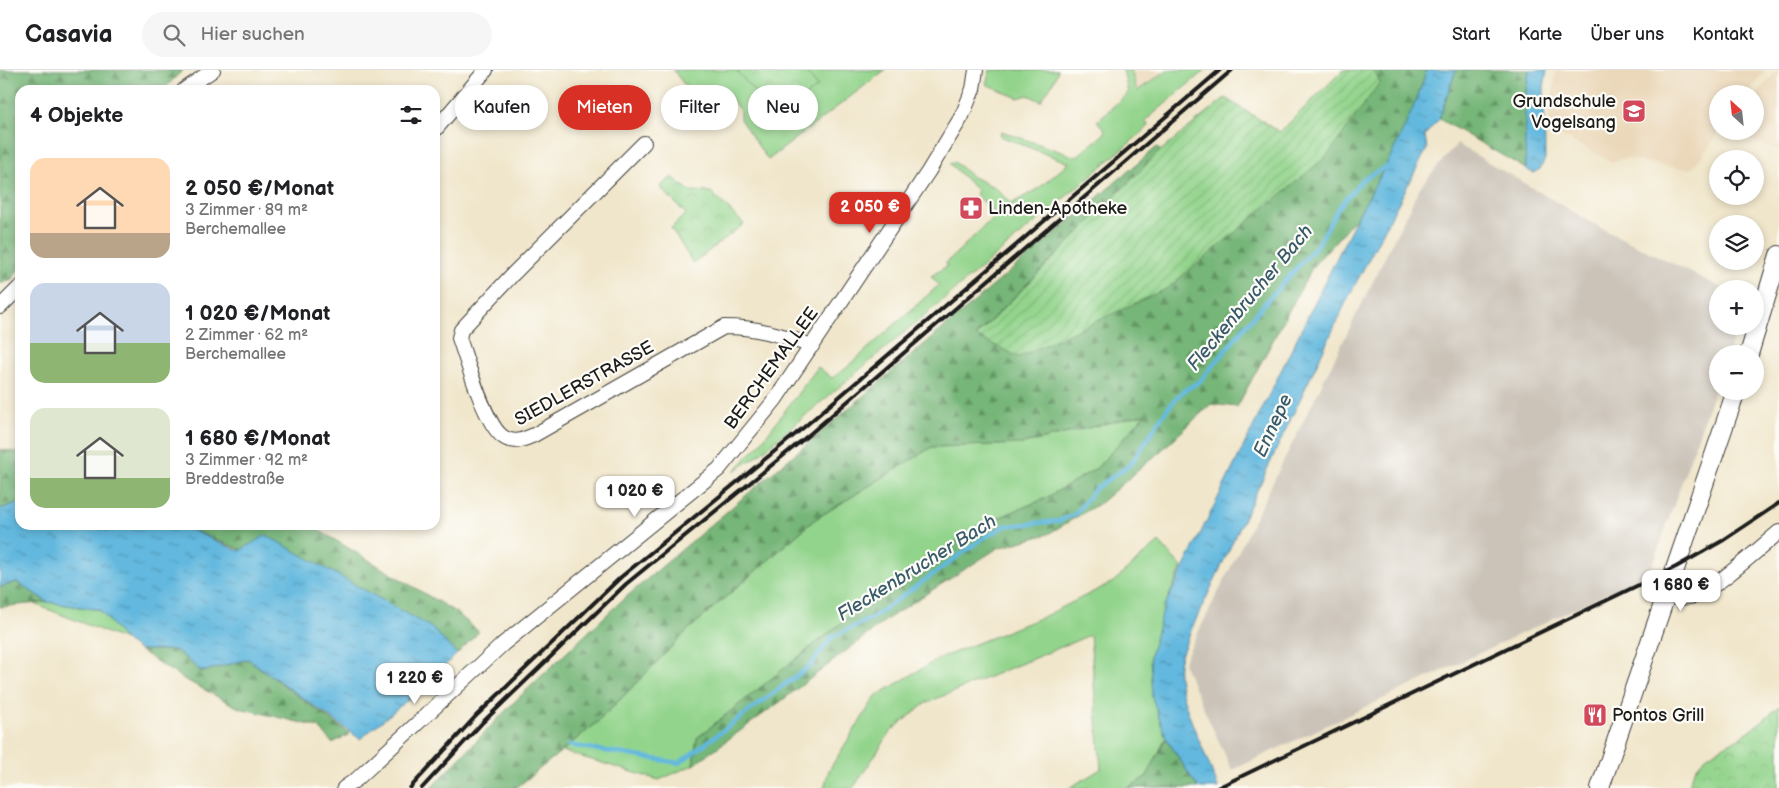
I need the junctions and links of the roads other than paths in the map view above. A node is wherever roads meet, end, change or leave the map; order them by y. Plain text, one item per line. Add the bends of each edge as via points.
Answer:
1 (213, 70) edge
2 (486, 70) edge
3 (976, 70) edge
4 (191, 85) edge
5 (440, 124) edge
6 (644, 143) dead end
7 (1779, 255) edge
8 (15, 292) edge
9 (0, 307) edge
10 (1752, 345) edge
11 (812, 346) junction
12 (1733, 400) edge
13 (1779, 532) edge
14 (1668, 594) junction
15 (344, 788) edge
16 (1600, 788) edge

1 - 4 street
2 - 5 street
3 - 11 street, BERCHEMALLEE via 973,89 962,116
6 - 11 street, SIEDLERSTRASSE via 461,330 459,338 496,432 519,442 724,327 748,327 777,333
7 - 10 main road
8 - 9 street
11 - 15 street, BERCHEMALLEE via 775,400 719,469 503,644
12 - 14 main road
13 - 14 street via 1696,596 1682,598
14 - 16 main road

